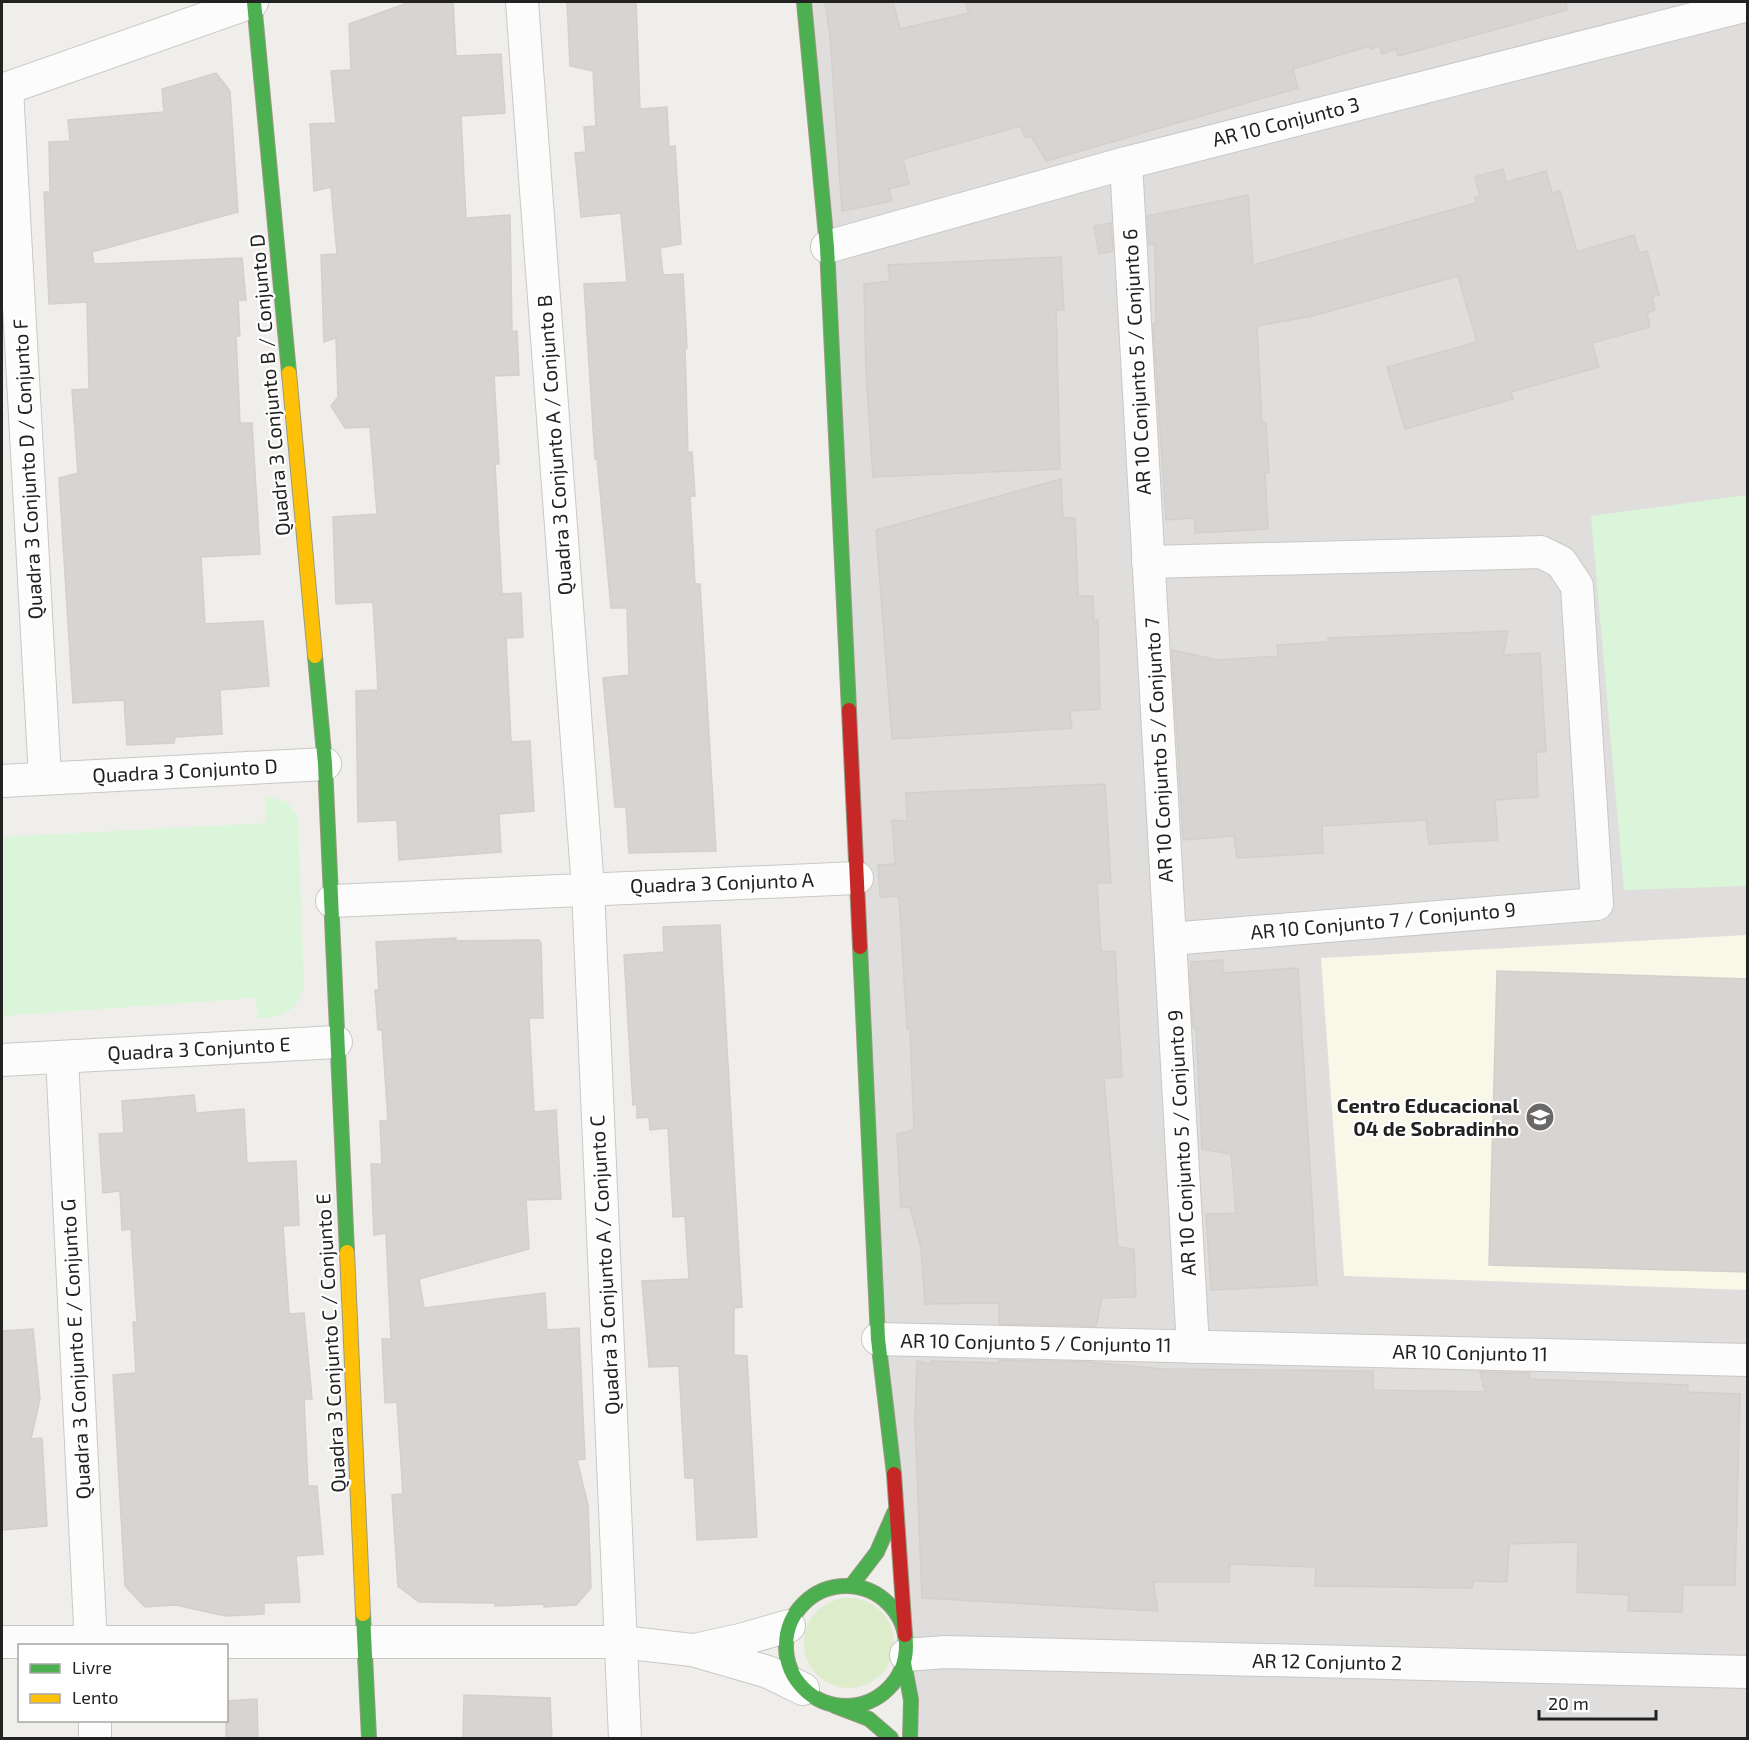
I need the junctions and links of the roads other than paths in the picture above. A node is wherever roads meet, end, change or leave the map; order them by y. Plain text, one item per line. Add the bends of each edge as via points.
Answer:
1 (253, 2) edge
2 (522, 2) edge
3 (804, 2) edge
4 (1748, 5) edge
5 (4, 89) edge
6 (1126, 163) junction
7 (826, 247) junction
8 (1148, 562) junction
9 (325, 764) junction
10 (45, 778) junction
11 (2, 781) edge
12 (856, 878) junction
13 (588, 889) junction
14 (332, 902) junction
15 (1170, 939) junction
16 (336, 1042) junction
17 (62, 1057) junction
18 (2, 1060) edge
19 (878, 1339) junction
20 (1194, 1347) junction
21 (1748, 1360) edge
22 (897, 1500) junction
23 (851, 1586) junction
24 (789, 1626) junction
25 (2, 1642) edge
26 (365, 1642) junction
27 (621, 1642) junction
28 (91, 1644) edge
29 (692, 1650) junction
30 (905, 1651) junction
31 (1748, 1672) edge
32 (803, 1689) junction
33 (831, 1704) junction
34 (95, 1722) edge
35 (95, 1738) edge
36 (369, 1738) edge
37 (625, 1738) edge
38 (891, 1738) edge
39 (910, 1738) edge

1 - 5 street
1 - 9 street, Quadra 3 Conjunto B / Conjunto D
2 - 13 street, Quadra 3 Conjunto A / Conjunto B
3 - 7 street
4 - 6 street, AR 10 Conjunto 3
5 - 10 street, Quadra 3 Conjunto D / Conjunto F
6 - 7 street, AR 10 Conjunto 3
6 - 8 street, AR 10 Conjunto 5 / Conjunto 6
7 - 12 street
8 - 15 street, AR 10 Conjunto 5 / Conjunto 7
8 - 15 street, AR 10 Conjunto 7 / Conjunto 9 via 1541,552 1561,562 1577,586 1597,904
9 - 10 street, Quadra 3 Conjunto D
9 - 14 street, Quadra 3 Conjunto B / Conjunto D
10 - 11 street, Quadra 3 Conjunto D
12 - 13 street, Quadra 3 Conjunto A
12 - 19 street
13 - 14 street, Quadra 3 Conjunto A
13 - 27 street, Quadra 3 Conjunto A / Conjunto C
14 - 16 street, Quadra 3 Conjunto C / Conjunto E
15 - 20 street, AR 10 Conjunto 5 / Conjunto 9
16 - 17 street, Quadra 3 Conjunto E
16 - 26 street, Quadra 3 Conjunto C / Conjunto E
17 - 18 street, Quadra 3 Conjunto E
17 - 28 street, Quadra 3 Conjunto E / Conjunto G
19 - 20 street, AR 10 Conjunto 5 / Conjunto 11
19 - 22 street
20 - 21 street, AR 10 Conjunto 11
22 - 23 street via 886,1540
22 - 30 street
23 - 24 street via 813,1595
23 - 30 street via 886,1602 898,1617
24 - 29 street
24 - 32 street via 785,1642 787,1659
25 - 28 street
26 - 27 street
26 - 28 street
26 - 36 street, Quadra 3 Conjunto C / Conjunto E
27 - 29 street
27 - 37 street, Quadra 3 Conjunto A / Conjunto C
29 - 32 street via 768,1672
30 - 31 street, AR 12 Conjunto 2
30 - 33 street via 896,1680 884,1693 849,1706
30 - 39 street via 912,1691
32 - 33 street
33 - 38 street via 869,1719
34 - 35 street

